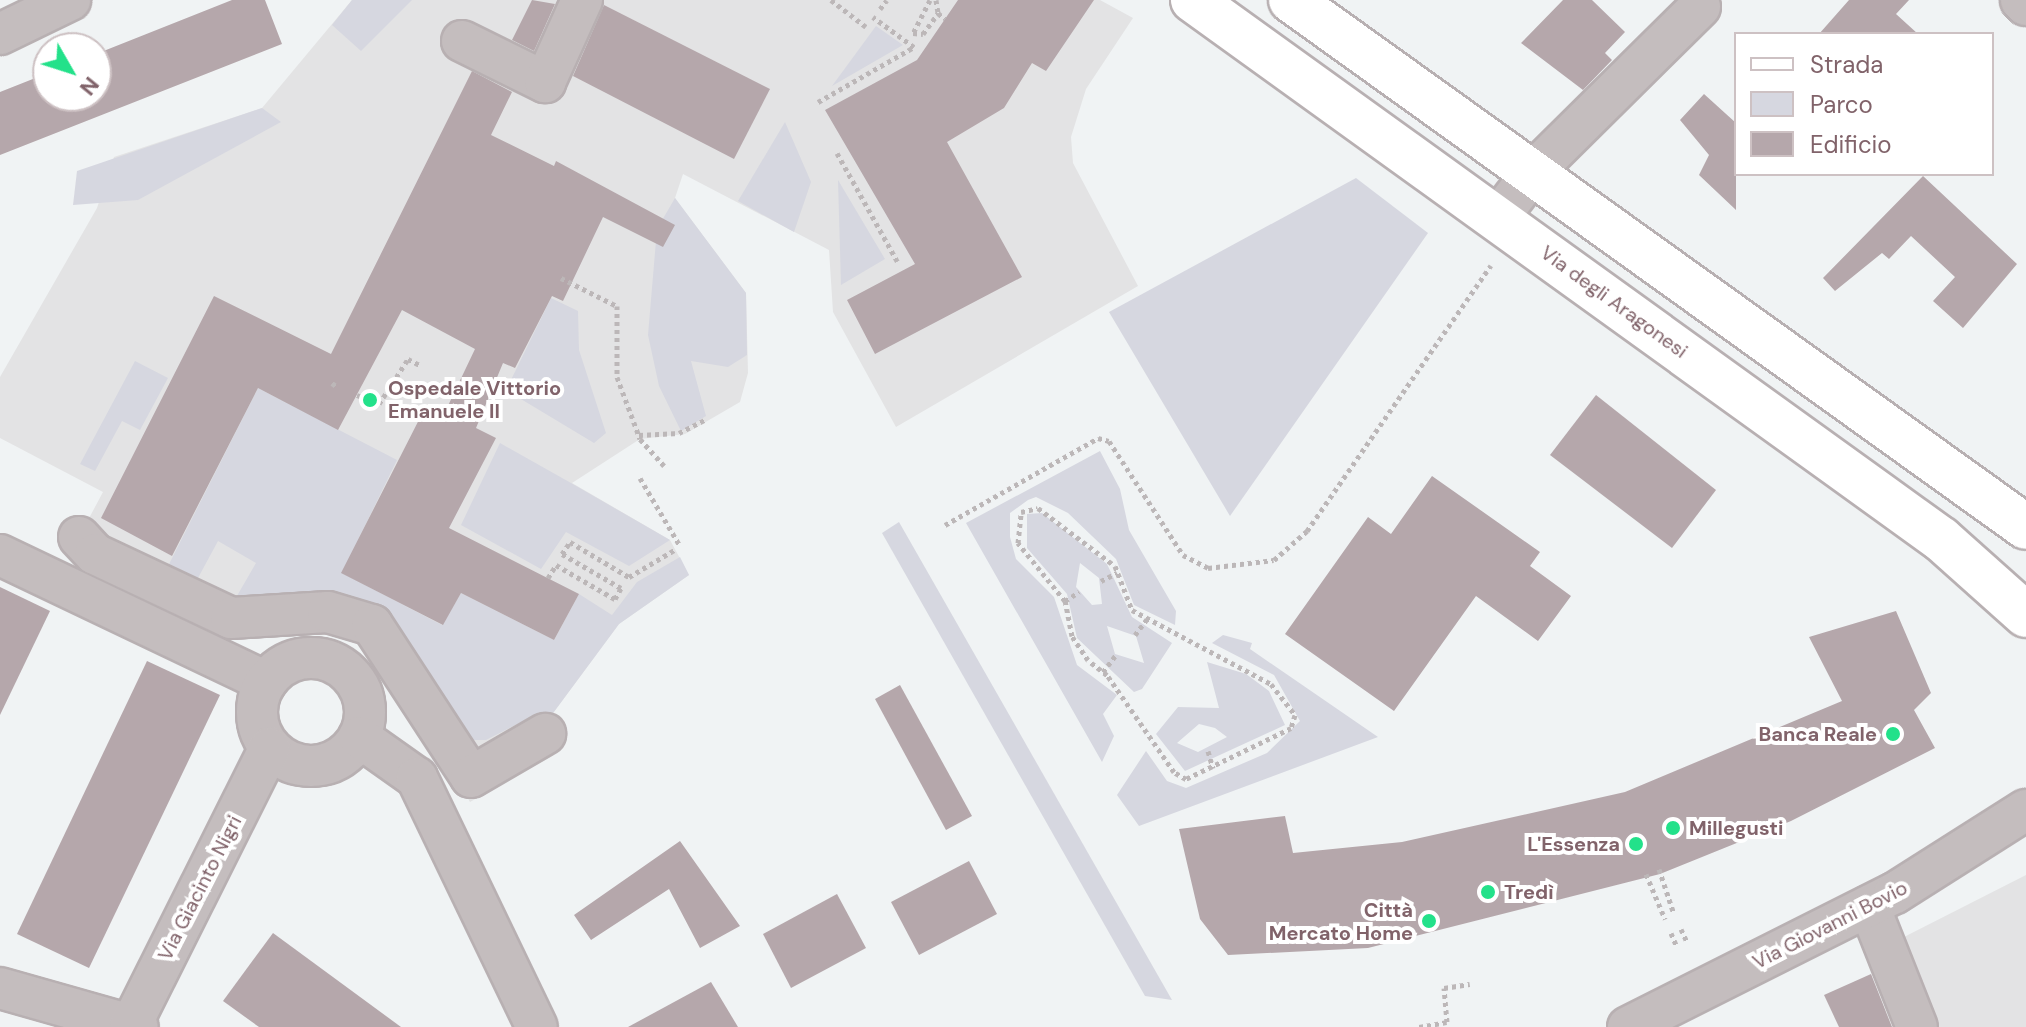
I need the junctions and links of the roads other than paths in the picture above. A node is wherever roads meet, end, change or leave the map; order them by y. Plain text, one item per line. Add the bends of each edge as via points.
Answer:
1 (70, 0) edge
2 (582, 0) edge
3 (1193, 0) edge
4 (1291, 0) edge
5 (2021, 0) edge
6 (1699, 2) edge
7 (2026, 5) edge
8 (0, 34) edge
9 (462, 41) dead end
10 (1533, 172) junction
11 (1498, 218) junction
12 (2026, 527) edge
13 (79, 537) dead end
14 (0, 555) edge
15 (2026, 615) edge
16 (266, 682) junction
17 (545, 734) dead end
18 (359, 737) junction
19 (270, 748) junction
20 (2026, 810) edge
21 (1882, 900) junction
22 (0, 988) edge
23 (133, 1026) edge
24 (537, 1027) edge
25 (1628, 1027) edge
26 (1917, 1027) edge

1 - 8 street
2 - 9 street via 545,82
3 - 11 main road, Via degli Aragonesi
4 - 10 main road
5 - 7 street
6 - 10 street
10 - 11 street
10 - 12 main road
11 - 15 main road, Via degli Aragonesi via 1941,539
13 - 17 street via 95,554 231,618 328,612 372,625 471,777
14 - 16 street
16 - 18 street via 294,661 313,658 346,671 364,702
16 - 19 street via 257,716
18 - 19 street via 318,766 301,766
18 - 24 street via 417,778
19 - 23 street, Via Giacinto Nigri
20 - 21 street, Via Giovanni Bovio
21 - 25 street, Via Giovanni Bovio
21 - 26 street
22 - 23 street

